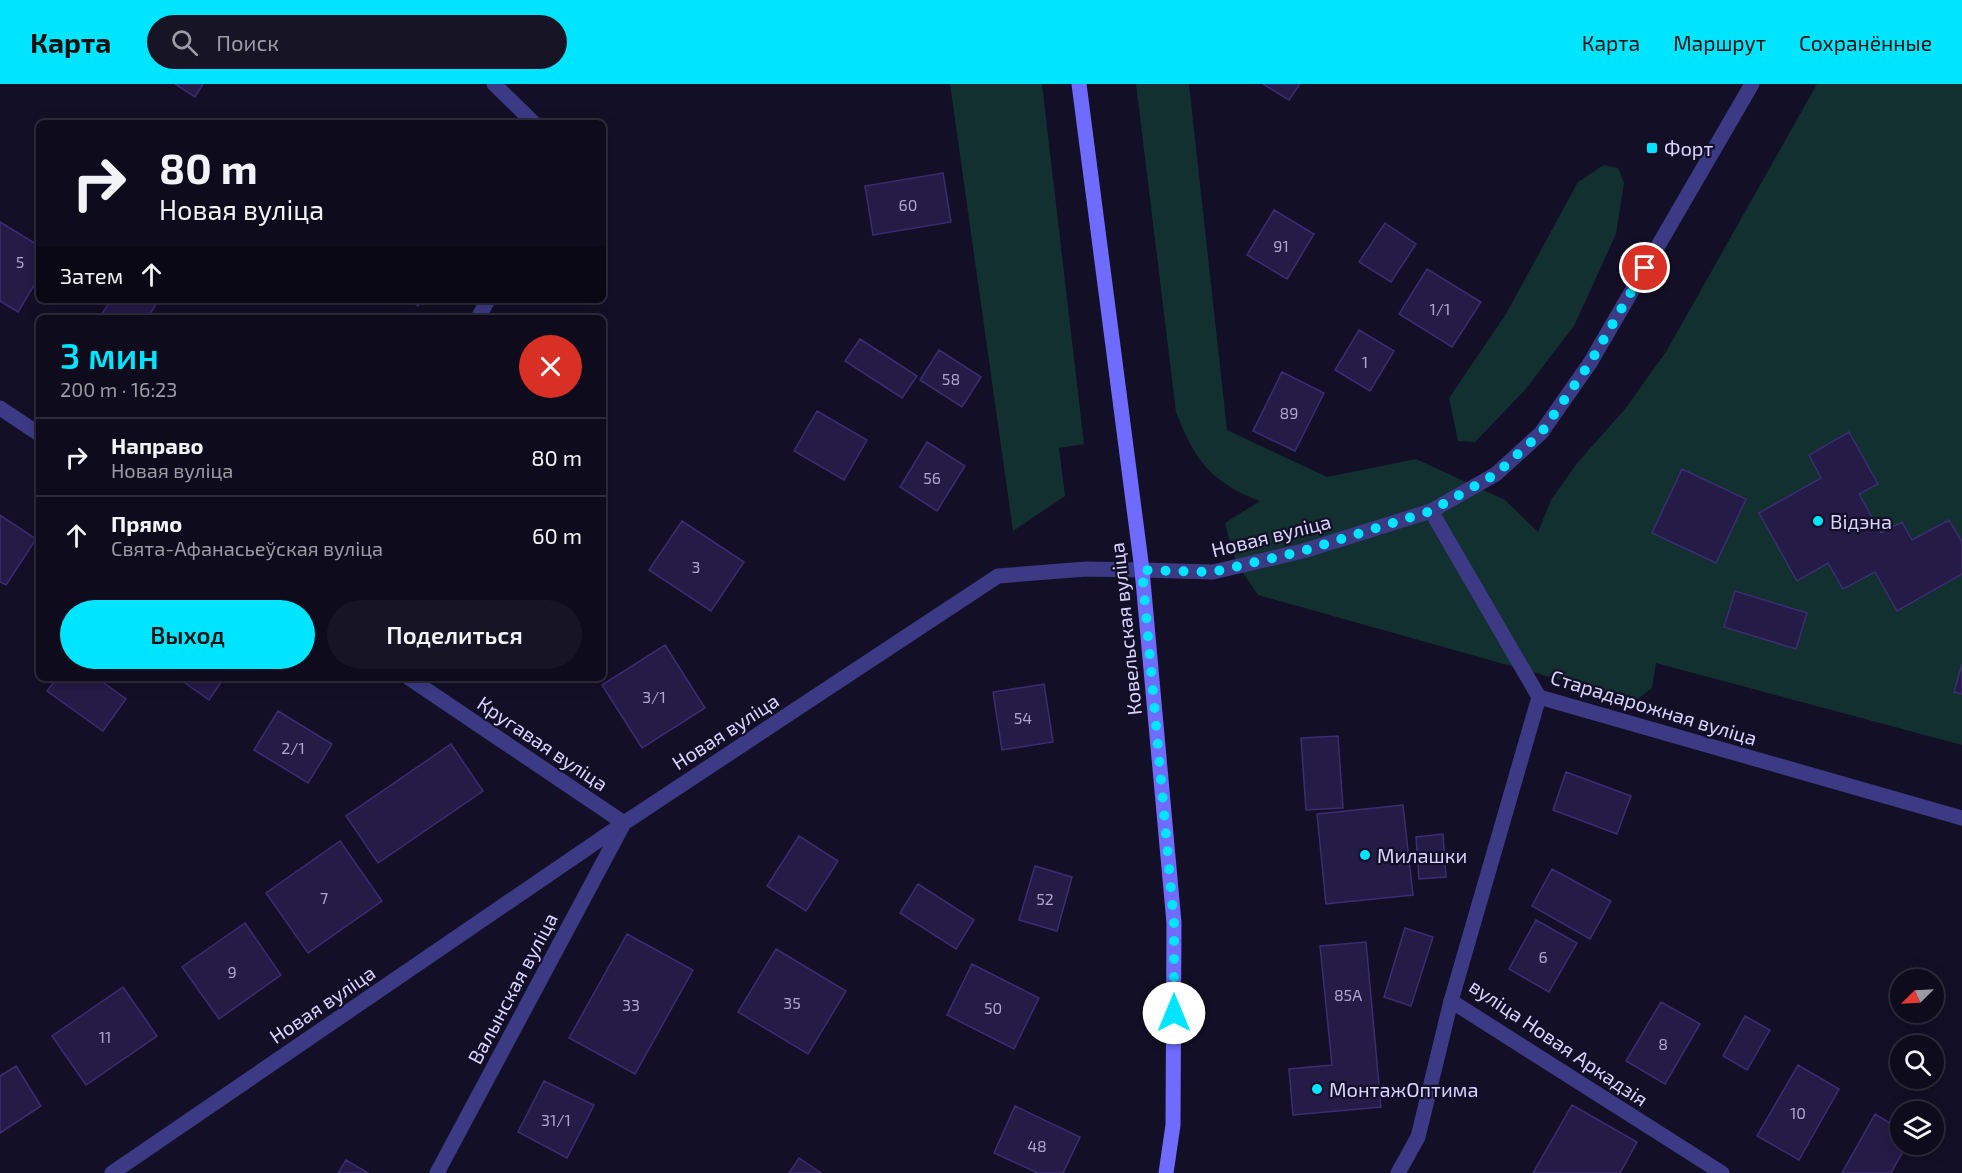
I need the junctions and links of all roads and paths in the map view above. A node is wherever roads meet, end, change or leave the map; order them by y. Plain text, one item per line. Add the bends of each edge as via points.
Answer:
1 (494, 84) edge
2 (1079, 84) edge
3 (1752, 84) edge
4 (531, 120) edge
5 (0, 408) edge
6 (36, 432) edge
7 (1431, 511) junction
8 (1142, 570) junction
9 (413, 681) edge
10 (1539, 698) junction
11 (1962, 818) edge
12 (624, 823) junction
13 (1451, 1001) junction
14 (112, 1173) edge
15 (437, 1173) edge
16 (1166, 1173) edge
17 (1398, 1173) edge
18 (1722, 1173) edge

1 - 4 street
2 - 8 main road, Ковельская вуліца
3 - 7 street, Новая вуліца via 1590,363 1541,433 1496,474
5 - 6 street
7 - 8 street, Новая вуліца via 1303,551 1213,572
7 - 10 street, Старадарожная вуліца
8 - 12 street, Новая вуліца via 1086,569 998,576
8 - 16 main road, Ковельская вуліца via 1174,923 1173,1125
9 - 12 street, Кругавая вуліца
10 - 11 street, Старадарожная вуліца
10 - 13 street, вуліца Новая Аркадзія
12 - 14 street, Новая вуліца
12 - 15 street, Валынская вуліца
13 - 17 street via 1418,1137
13 - 18 street, вуліца Новая Аркадзія

